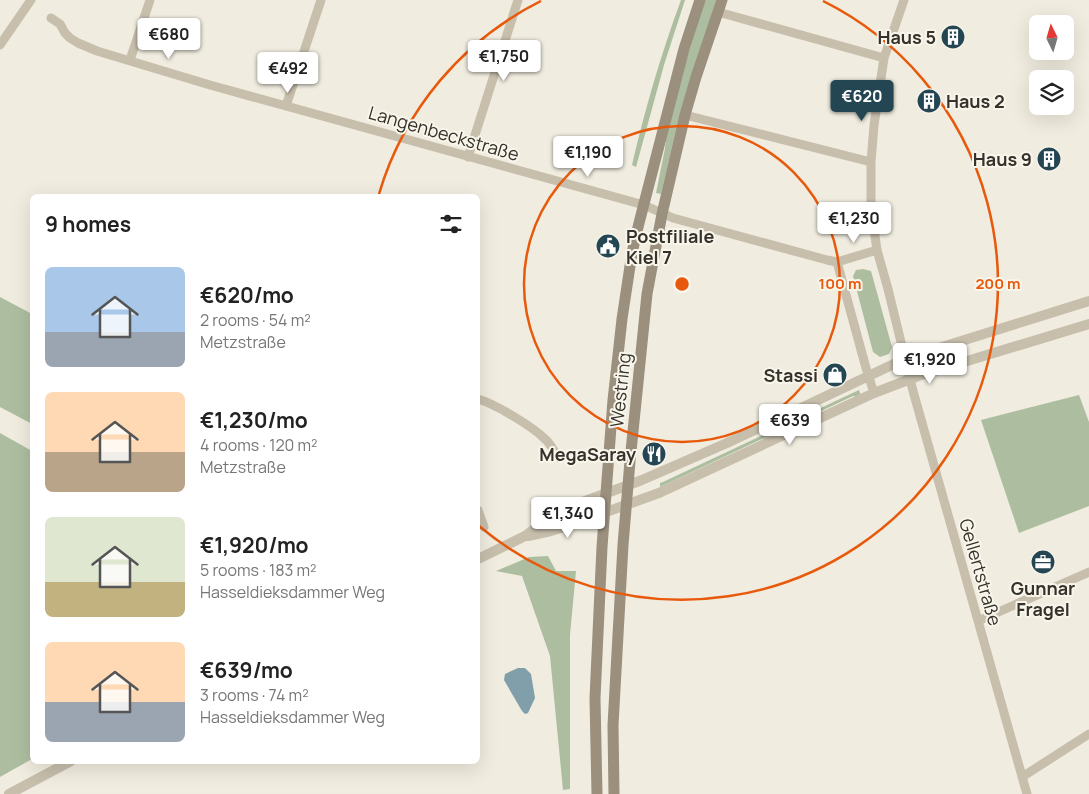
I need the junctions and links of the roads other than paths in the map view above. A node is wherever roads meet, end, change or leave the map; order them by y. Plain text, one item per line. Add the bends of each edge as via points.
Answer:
1 (31, 0) edge
2 (150, 0) edge
3 (320, 0) edge
4 (518, 0) edge
5 (700, 0) edge
6 (722, 0) edge
7 (904, 0) edge
8 (718, 12) junction
9 (51, 18) dead end
10 (0, 45) edge
11 (884, 58) junction
12 (130, 60) junction
13 (286, 106) junction
14 (685, 116) junction
15 (468, 157) junction
16 (871, 162) junction
17 (644, 206) junction
18 (662, 214) junction
19 (877, 250) junction
20 (837, 262) junction
21 (1089, 301) edge
22 (1089, 324) edge
23 (906, 359) junction
24 (868, 376) junction
25 (911, 378) junction
26 (874, 393) junction
27 (480, 399) edge
28 (559, 458) dead end
29 (628, 485) junction
30 (606, 493) junction
31 (626, 506) junction
32 (604, 513) junction
33 (480, 516) edge
34 (484, 527) dead end
35 (525, 536) junction
36 (480, 558) edge
37 (1089, 572) edge
38 (978, 621) junction
39 (1089, 734) edge
40 (65, 764) edge
41 (1022, 777) junction
42 (9, 794) edge
43 (597, 794) edge
44 (614, 794) edge
45 (1027, 794) edge

1 - 10 street
2 - 12 street
3 - 13 street
4 - 15 street
5 - 17 main road, Westring via 684,49
6 - 8 main road, Westring
7 - 11 street, Gellertstraße
8 - 11 street
8 - 14 main road, Westring
9 - 12 street, Langenbeckstraße via 78,43
11 - 16 street, Gellertstraße
12 - 13 street, Langenbeckstraße
13 - 15 street, Langenbeckstraße
14 - 16 street
14 - 18 main road, Westring
15 - 17 street, Langenbeckstraße
16 - 19 street, Gellertstraße via 871,208
17 - 18 street, Langenbeckstraße
17 - 30 main road, Westring via 632,253 622,319
18 - 20 street, Langenbeckstraße
18 - 29 main road, Westring via 647,294
19 - 20 street
19 - 23 street, Gellertstraße
20 - 24 street
21 - 23 street
22 - 25 street
23 - 24 street
23 - 25 street, Gellertstraße
24 - 26 street
24 - 29 street via 727,443
25 - 26 street
25 - 38 street, Gellertstraße
26 - 31 street
27 - 28 street via 536,432
29 - 30 street
29 - 31 main road, Westring
30 - 32 main road, Westring
30 - 35 street via 561,511
31 - 32 street
31 - 44 main road, Westring via 613,725
32 - 35 street
32 - 43 main road, Westring via 595,698
33 - 34 street
35 - 36 street
37 - 38 street
38 - 41 street, Gellertstraße
39 - 41 street
40 - 42 street
41 - 45 street, Gellertstraße

